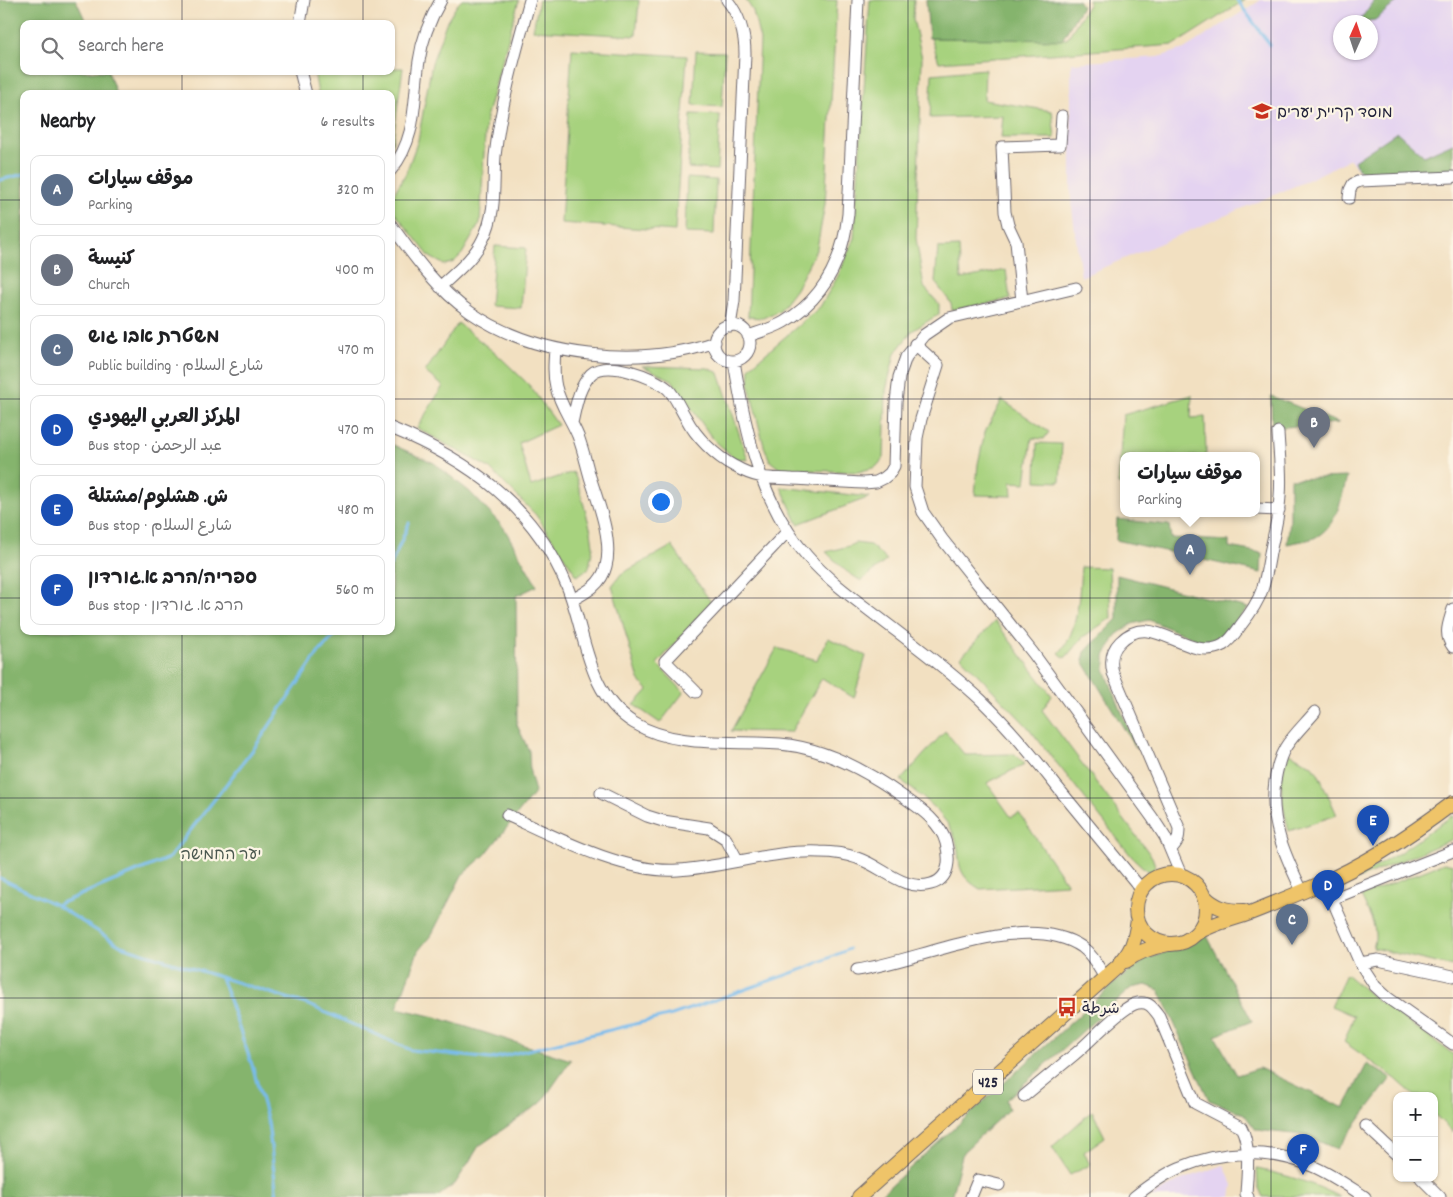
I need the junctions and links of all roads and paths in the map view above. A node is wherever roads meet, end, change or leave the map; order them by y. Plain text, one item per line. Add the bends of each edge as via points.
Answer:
1 (304, 0) edge
2 (441, 0) edge
3 (530, 0) edge
4 (726, 0) edge
5 (858, 0) edge
6 (301, 20) edge
7 (301, 75) edge
8 (305, 90) edge
9 (1062, 116) dead end
10 (395, 165) edge
11 (1453, 178) edge
12 (1350, 198) dead end
13 (395, 231) edge
14 (440, 287) junction
15 (1076, 288) dead end
16 (1022, 302) junction
17 (730, 326) junction
18 (748, 336) junction
19 (715, 342) junction
20 (915, 344) junction
21 (555, 349) junction
22 (734, 361) junction
23 (572, 423) junction
24 (395, 430) edge
25 (1278, 432) dead end
26 (762, 477) junction
27 (1260, 509) edge
28 (1279, 510) junction
29 (788, 531) junction
30 (572, 600) junction
31 (1453, 609) edge
32 (1453, 647) edge
33 (696, 692) dead end
34 (1315, 712) dead end
35 (601, 793) dead end
36 (1453, 803) edge
37 (508, 815) dead end
38 (1171, 849) junction
39 (1453, 851) edge
40 (738, 861) junction
41 (1181, 875) junction
42 (1322, 883) junction
43 (1142, 890) junction
44 (1302, 892) junction
45 (1204, 896) junction
46 (1332, 899) junction
47 (1262, 908) junction
48 (1138, 920) junction
49 (1197, 933) junction
50 (1170, 944) junction
51 (1360, 963) junction
52 (1117, 967) junction
53 (858, 970) dead end
54 (1453, 976) edge
55 (1105, 978) junction
56 (1453, 1044) edge
57 (1024, 1096) dead end
58 (1366, 1126) dead end
59 (1393, 1151) edge
60 (1247, 1153) junction
61 (1425, 1182) edge
62 (999, 1184) dead end
63 (859, 1197) edge
64 (971, 1197) edge
65 (1134, 1197) edge
66 (1248, 1197) edge
67 (1365, 1197) edge
68 (1440, 1197) edge

1 - 6 street
2 - 10 street via 422,43 409,136
3 - 14 street via 510,73 495,156 494,203 489,223 476,251
4 - 17 street via 738,16 745,54 734,301
5 - 18 street via 848,214 840,254 833,272 811,301 783,323
7 - 8 street
9 - 16 street via 1060,145 1002,147 1005,212 1016,242
11 - 12 street via 1360,182 1353,184
13 - 14 street
14 - 21 street via 499,330
15 - 16 street
16 - 20 street via 949,318
17 - 18 street via 741,328
17 - 19 street via 719,332
18 - 22 street via 748,352
19 - 21 street via 664,354 596,354
19 - 22 street via 721,357
20 - 26 street via 906,357 900,377 894,462 888,476 864,483
20 - 38 street via 938,365 917,438 916,487 923,512 1033,653 1152,817
21 - 23 street via 555,385
22 - 26 street via 743,416
23 - 26 street via 578,396 593,372 626,370 647,376 670,391 687,421 716,454
23 - 30 street via 602,515 608,552 606,566 596,585
24 - 30 street via 452,458 509,499 542,538
25 - 28 street
26 - 29 street
27 - 28 street
28 - 38 street via 1262,590 1249,614 1223,645 1207,650 1146,630 1130,633 1116,646 1112,655 1113,673 1179,828 1179,837
29 - 33 street via 665,661
29 - 43 street via 806,556 827,576 981,700 1018,738
30 - 40 street via 595,679 603,694 631,722 669,737 693,741 780,744 817,751 883,782 922,810 945,839 949,856 943,877 938,883 925,886 910,885 857,858 834,852 791,852
31 - 32 street via 1447,630 1447,638
34 - 44 street via 1285,748 1274,787 1276,827
35 - 40 street via 646,816 709,828 726,838
36 - 42 main road, 425 via 1394,845
37 - 40 street via 582,849 659,870
38 - 41 street
39 - 46 street
41 - 43 main road via 1159,876
41 - 45 main road, 425 via 1199,887
42 - 44 main road, 425
42 - 46 street
43 - 48 main road, 425 via 1136,910
44 - 47 main road, 425
45 - 47 main road, 425 via 1225,909
45 - 49 main road via 1206,916
46 - 51 street
47 - 49 main road, 425 via 1220,921
48 - 50 main road via 1150,937
48 - 52 main road, 425 via 1131,950
49 - 50 main road, 425 via 1180,943
50 - 52 main road, 425 via 1142,950
51 - 54 street via 1378,960
51 - 56 street via 1380,992
52 - 55 main road, 425
53 - 55 street via 995,937 1040,934 1066,939 1082,947
55 - 63 main road, 425
57 - 60 street via 1126,1008 1145,1002 1159,1016 1195,1103 1241,1127
58 - 59 street
60 - 65 street via 1204,1159 1178,1168
60 - 66 street
60 - 67 street via 1289,1158 1312,1166
61 - 68 street
62 - 64 street via 978,1180

